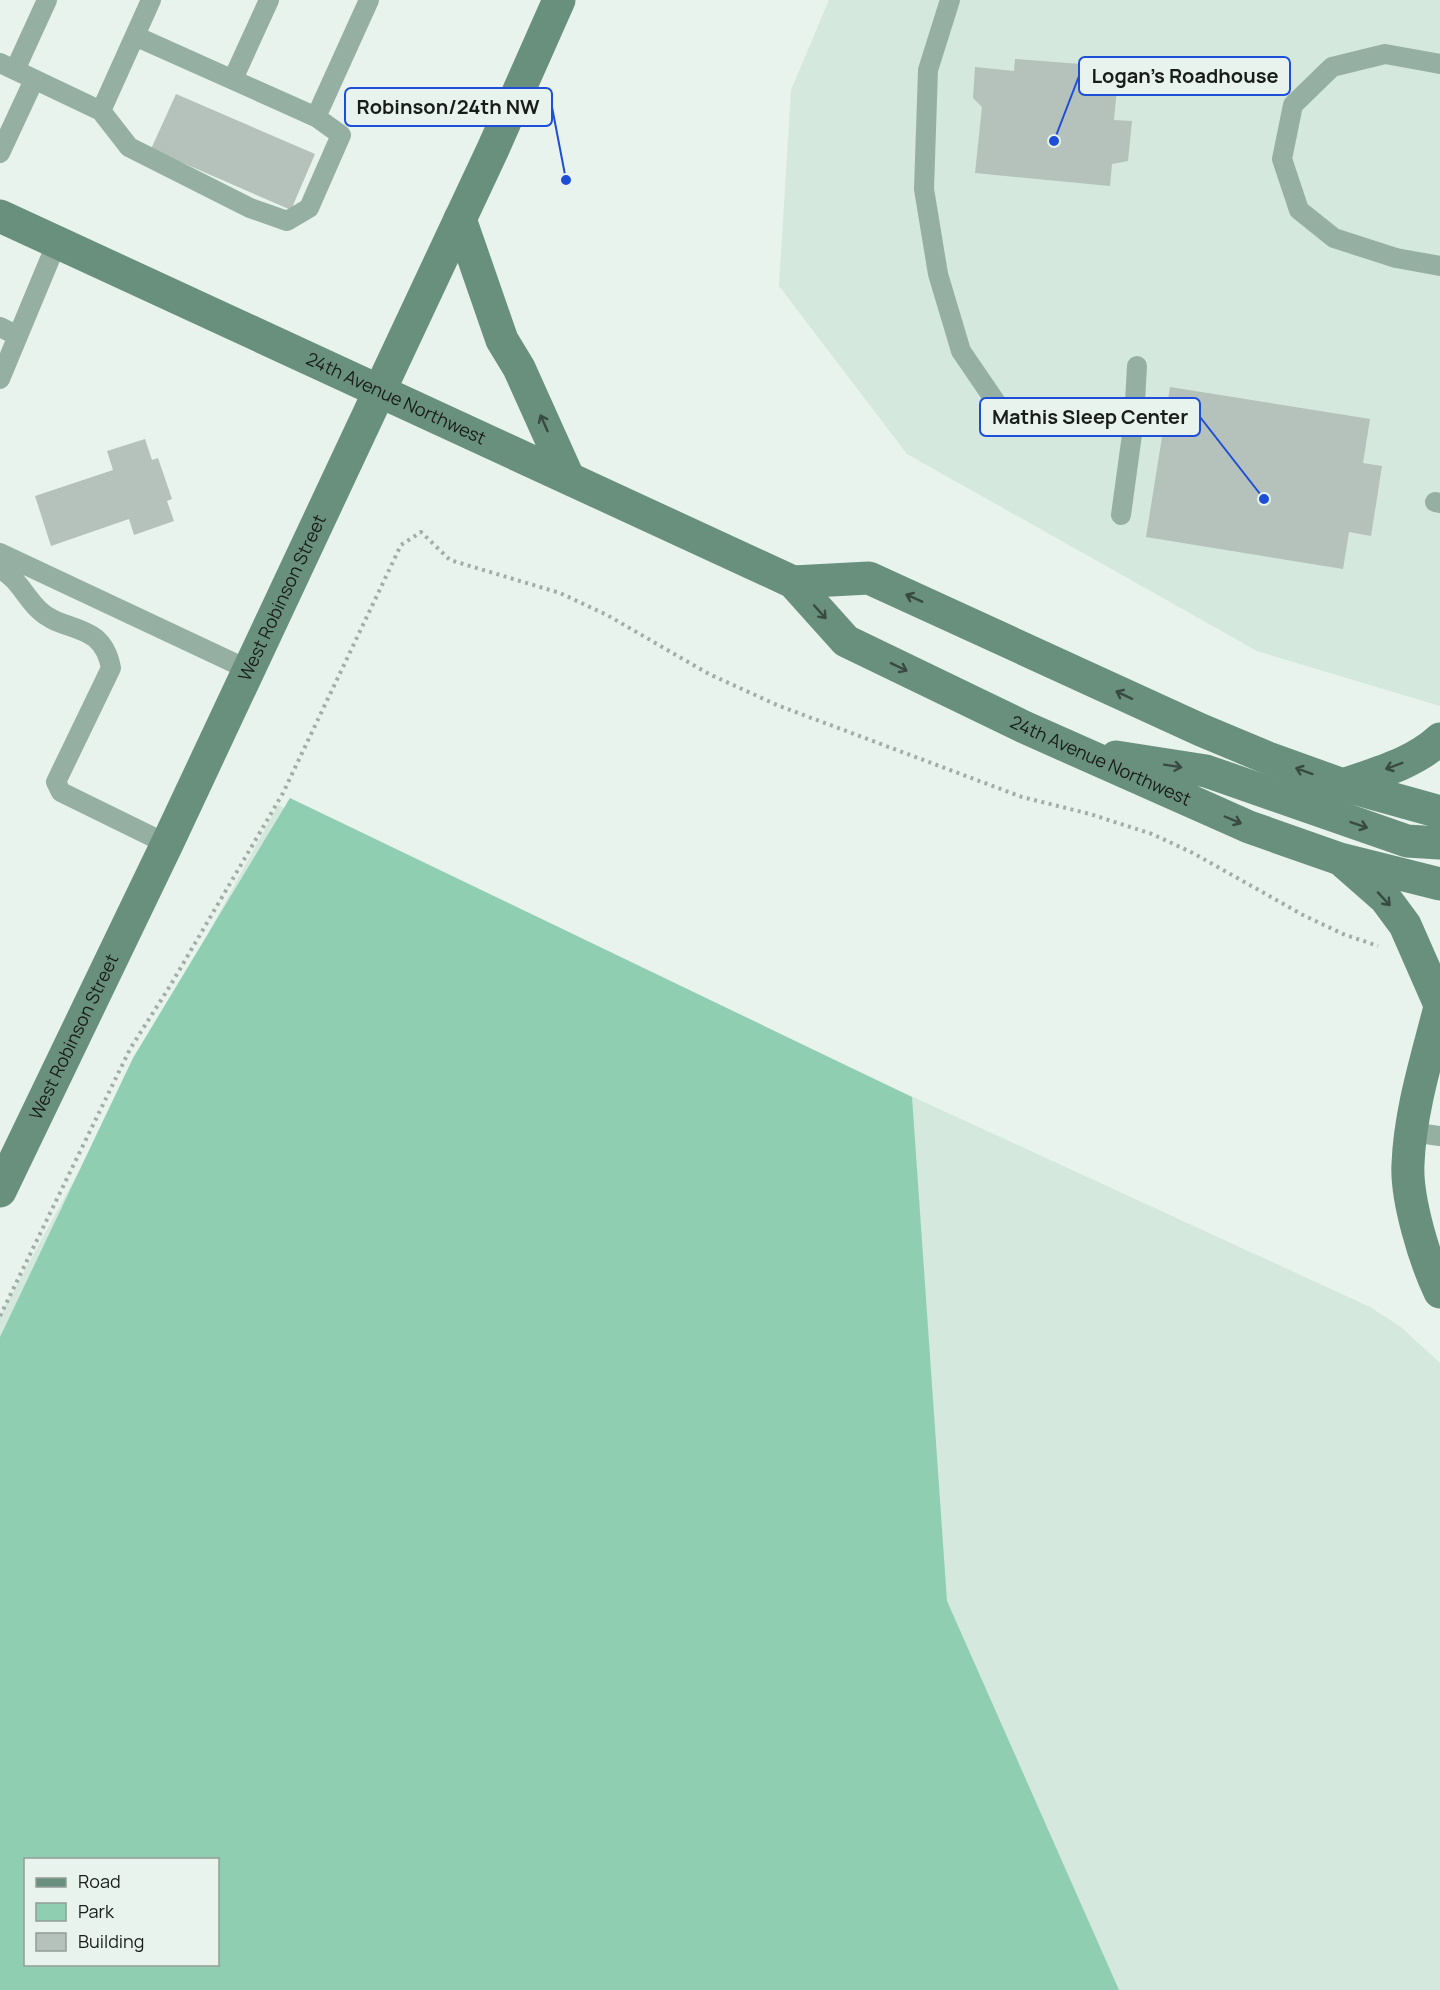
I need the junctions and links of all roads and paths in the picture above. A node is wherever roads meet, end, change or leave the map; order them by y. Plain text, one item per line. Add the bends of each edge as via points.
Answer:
1 (48, 0) edge
2 (151, 0) edge
3 (269, 0) edge
4 (369, 0) edge
5 (559, 0) edge
6 (950, 0) edge
7 (135, 36) junction
8 (1440, 64) edge
9 (8, 67) edge
10 (232, 79) junction
11 (34, 80) junction
12 (101, 111) junction
13 (316, 117) junction
14 (0, 153) edge
15 (0, 216) edge
16 (460, 219) junction
17 (57, 242) junction
18 (1440, 266) edge
19 (9, 331) edge
20 (1137, 366) dead end
21 (0, 379) edge
22 (378, 390) junction
23 (1012, 426) dead end
24 (568, 477) junction
25 (1121, 515) dead end
26 (0, 553) edge
27 (0, 569) edge
28 (793, 582) junction
29 (249, 670) junction
30 (1440, 739) edge
31 (1074, 750) junction
32 (1343, 785) junction
33 (1440, 812) edge
34 (1440, 843) edge
35 (167, 844) junction
36 (1340, 859) junction
37 (1440, 884) edge
38 (1420, 954) junction
39 (1440, 1006) edge
40 (1426, 1134) edge
41 (0, 1191) edge
42 (1440, 1292) edge
43 (0, 1316) edge

1 - 9 lane
2 - 7 lane
3 - 10 lane
4 - 13 lane
5 - 16 main road, West Robinson Street
6 - 23 lane via 928,70 924,189 938,274 961,351
7 - 10 lane
7 - 12 lane
8 - 18 lane via 1385,54 1332,67 1293,105 1282,159 1299,210 1335,238 1396,258
9 - 11 lane
10 - 13 lane
11 - 12 lane
11 - 14 lane
12 - 13 lane via 129,147 250,208 287,221 309,208 340,135
15 - 17 main road, 24th Avenue Northwest
16 - 22 main road, West Robinson Street
24 -> 16 main road via 519,368 502,340
17 - 19 lane
17 - 22 main road, 24th Avenue Northwest
19 - 21 lane
20 - 25 lane
22 - 24 main road, 24th Avenue Northwest
22 - 29 main road, West Robinson Street
24 - 28 main road, 24th Avenue Northwest
26 - 29 lane
27 - 35 lane via 24,590 39,611 96,637 108,654 111,668 56,782 61,792
28 -> 31 main road, 24th Avenue Northwest via 846,641
32 -> 28 main road, 24th Avenue Northwest via 1201,730 869,578
29 - 35 main road, West Robinson Street
30 -> 32 main road via 1406,762
31 -> 34 main road via 1206,771 1407,841
31 -> 36 main road, 24th Avenue Northwest via 1249,827
32 - 33 main road, 24th Avenue Northwest
35 - 41 main road, West Robinson Street
36 - 37 main road, 24th Avenue Northwest
36 -> 38 main road via 1385,898
38 - 39 main road
38 - 43 path via 1377,946 1343,934 1152,834 1022,797 777,705 709,674 607,615 560,593 450,560 421,532 401,545 283,793 130,1049
39 - 40 main road
40 - 42 main road via 1408,1167 1427,1264

